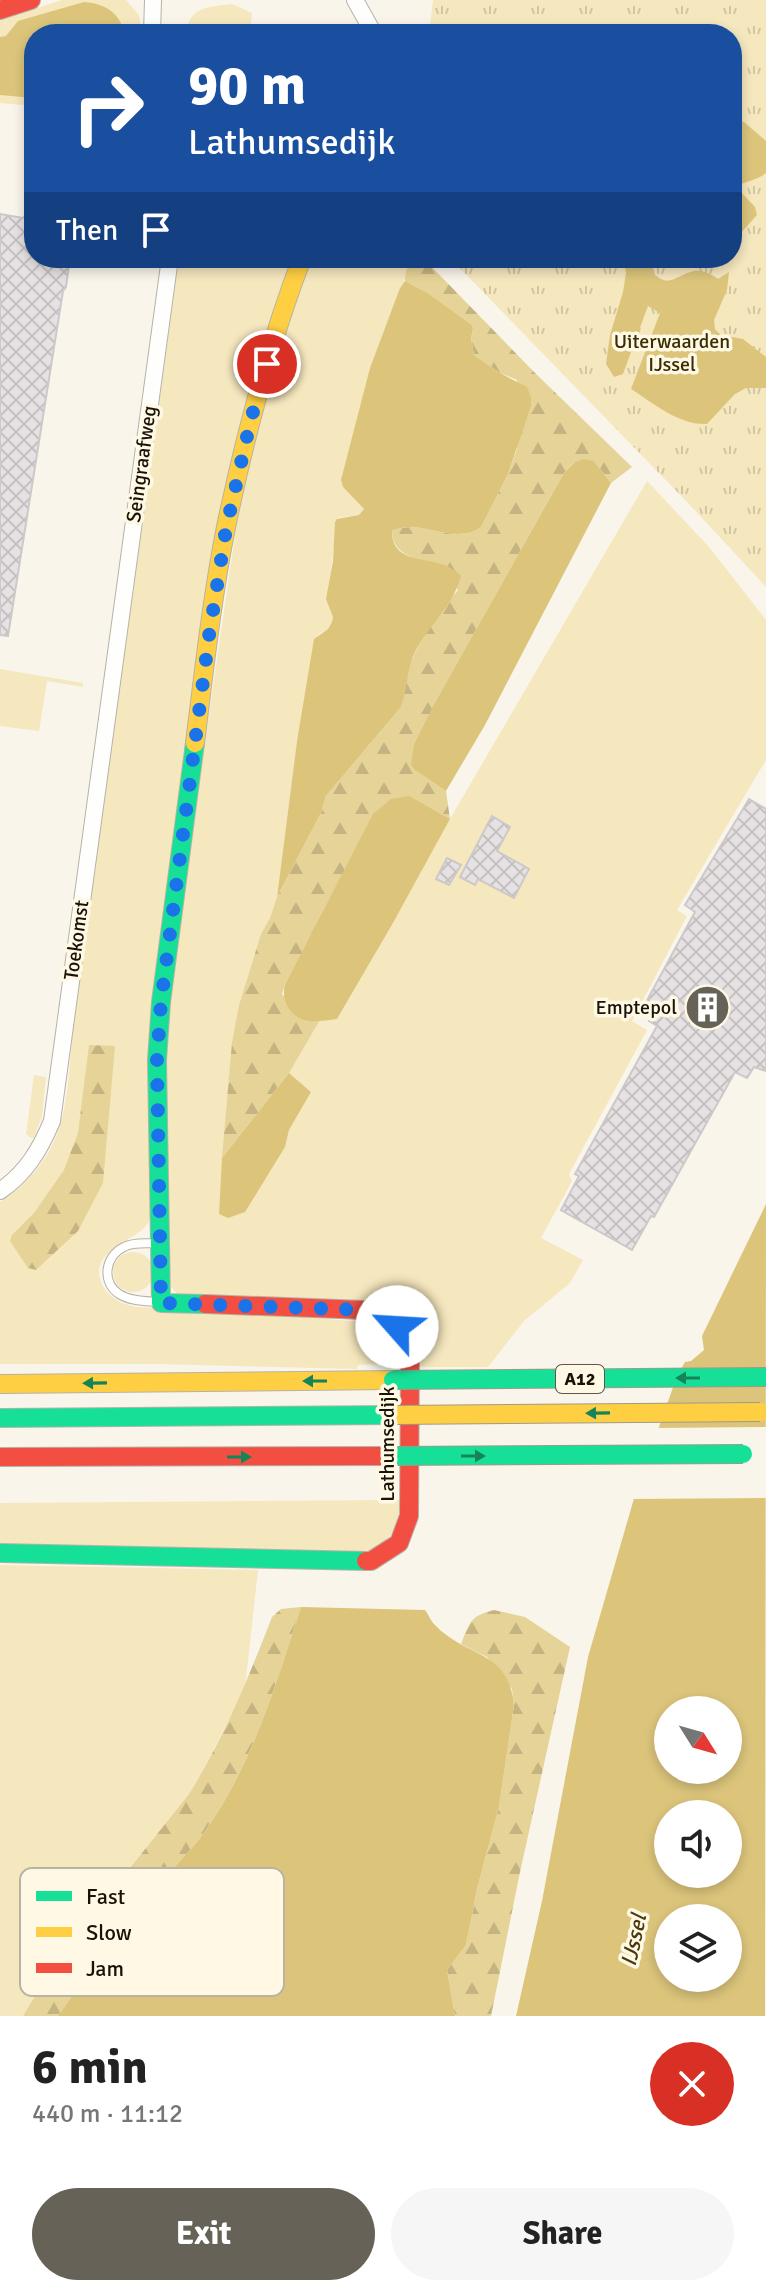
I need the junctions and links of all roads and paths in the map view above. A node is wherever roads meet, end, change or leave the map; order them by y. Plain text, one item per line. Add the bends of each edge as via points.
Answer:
1 (31, 0) edge
2 (153, 0) edge
3 (355, 0) edge
4 (0, 10) edge
5 (152, 24) edge
6 (368, 24) edge
7 (169, 268) edge
8 (298, 268) edge
9 (112, 670) joint
10 (0, 1191) edge
11 (161, 1243) junction
12 (161, 1303) junction
13 (766, 1377) edge
14 (0, 1384) edge
15 (763, 1412) edge
16 (0, 1418) edge
17 (766, 1453) edge
18 (0, 1457) edge
19 (0, 1553) edge

1 - 4 main road
2 - 5 street
3 - 6 street
7 - 9 street, Seingraafweg
8 - 11 main road via 251,419 209,636 160,1017
9 - 10 street, Toekomst via 52,1121 23,1173
11 - 12 main road
11 - 12 lane, Lathumsedijk via 116,1251 107,1274 121,1296
12 - 19 main road, Lathumsedijk via 365,1310 397,1327 410,1361 409,1516 399,1543 380,1557 360,1561
13 -> 14 main road, A12, bridge
15 -> 16 main road, A12, bridge
18 -> 17 main road, bridge

